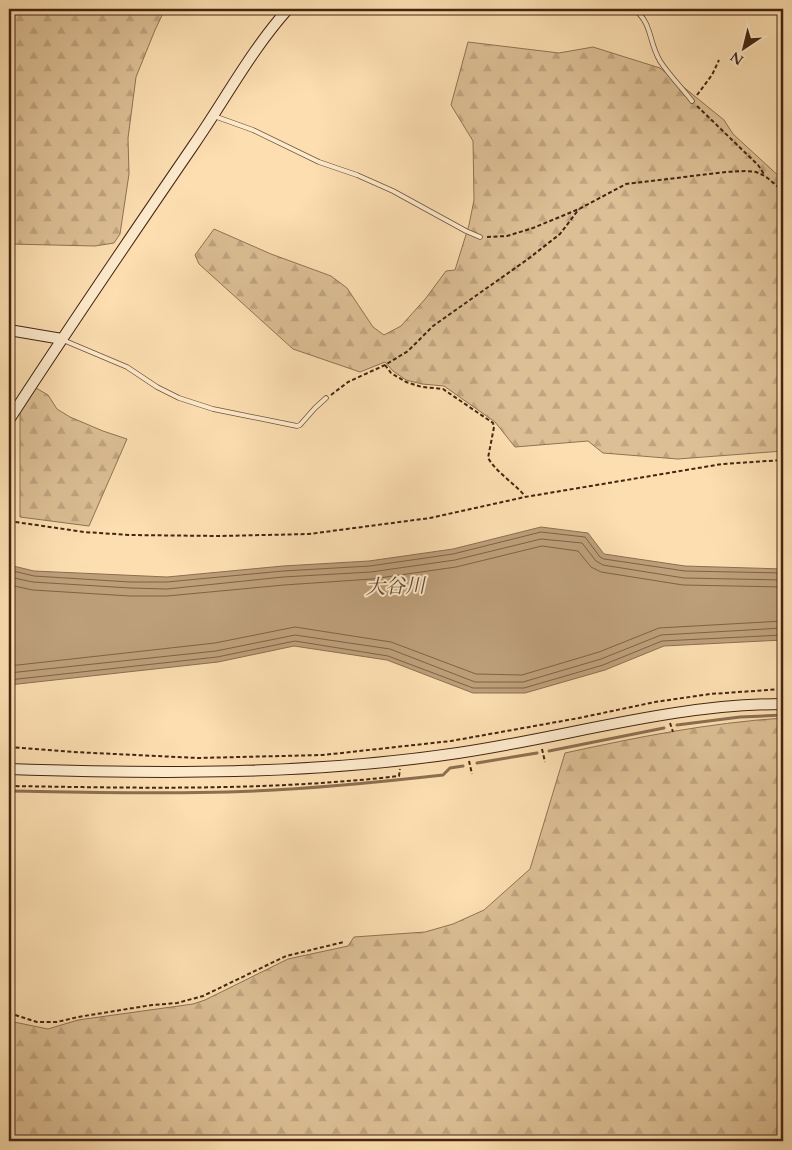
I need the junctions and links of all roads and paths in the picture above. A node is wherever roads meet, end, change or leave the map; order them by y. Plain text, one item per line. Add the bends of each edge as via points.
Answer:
1 (288, 9) edge
2 (634, 9) edge
3 (719, 60) dead end
4 (692, 101) junction
5 (213, 116) junction
6 (765, 176) junction
7 (783, 191) edge
8 (579, 209) junction
9 (480, 237) joint
10 (9, 330) edge
11 (62, 339) junction
12 (385, 365) junction
13 (326, 398) joint
14 (9, 420) edge
15 (783, 460) edge
16 (525, 497) junction
17 (9, 521) edge
18 (783, 689) edge
19 (783, 704) edge
20 (539, 739) junction
21 (9, 747) edge
22 (468, 752) junction
23 (400, 760) junction
24 (545, 762) dead end
25 (9, 769) edge
26 (472, 774) dead end
27 (9, 786) edge
28 (344, 942) dead end
29 (9, 1013) edge

1 - 5 street via 262,40
2 - 4 lane via 647,23 660,61
3 - 4 path via 712,76
4 - 6 path via 758,165
5 - 9 lane via 393,191
5 - 11 street
6 - 7 path
6 - 8 path via 756,172 726,172 626,184
8 - 9 path via 507,236
8 - 12 path via 560,234 433,326 408,351
10 - 11 street
11 - 13 lane via 127,367 170,394 213,408 297,426
11 - 14 street
12 - 13 path via 348,382
12 - 16 path via 406,382 443,389 492,423 488,458
15 - 16 path via 722,464
16 - 17 path via 430,518 309,534 130,535
18 - 21 path via 710,694 451,741 323,755 198,758
19 - 20 street via 668,713
20 - 22 street
20 - 24 path
22 - 23 street
22 - 26 path
23 - 25 street via 224,772
23 - 27 path via 399,776 341,782 234,788
28 - 29 path via 286,956 203,996 177,1003 57,1022 36,1022

